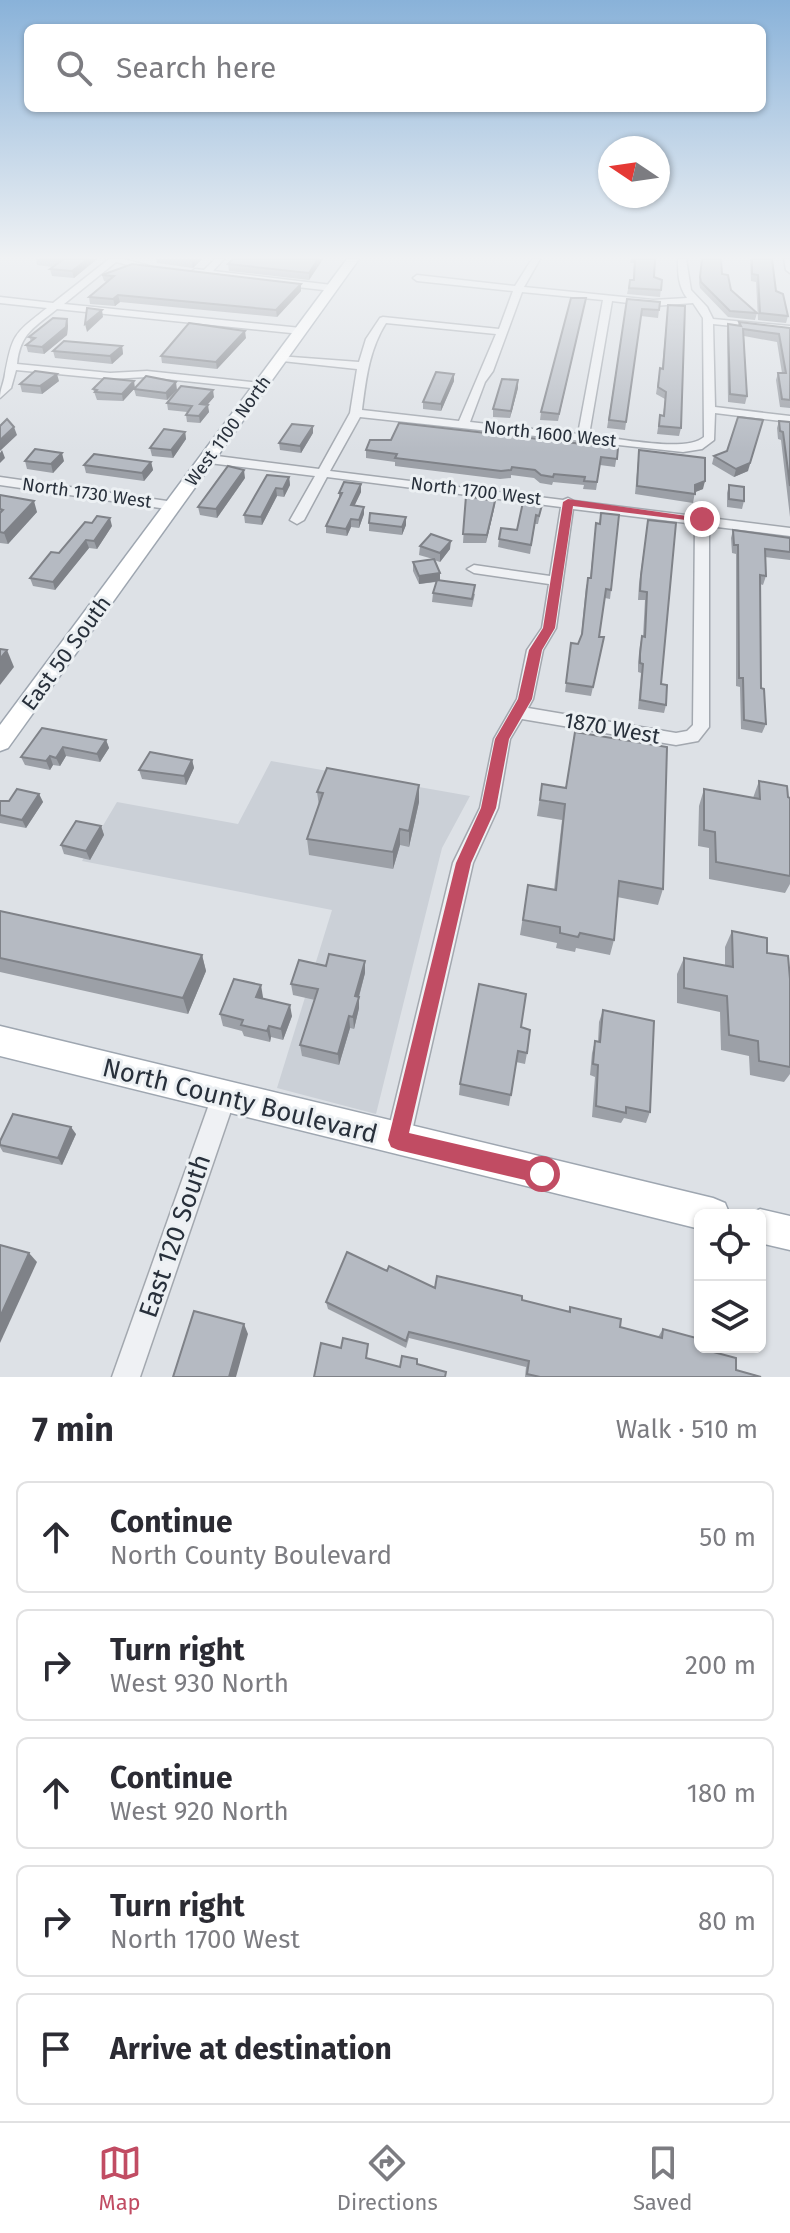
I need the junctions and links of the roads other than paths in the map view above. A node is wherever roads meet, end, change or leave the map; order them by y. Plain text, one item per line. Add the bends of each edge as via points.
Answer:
1 (32, 323) edge
2 (227, 323) edge
3 (307, 323) edge
4 (381, 323) edge
5 (416, 323) edge
6 (506, 323) edge
7 (604, 323) edge
8 (708, 323) edge
9 (731, 323) edge
10 (790, 329) edge
11 (301, 331) junction
12 (503, 332) junction
13 (282, 358) junction
14 (363, 366) junction
15 (13, 367) junction
16 (261, 386) junction
17 (0, 395) edge
18 (708, 409) junction
19 (356, 413) junction
20 (790, 419) edge
21 (463, 425) junction
22 (583, 438) junction
23 (209, 459) junction
24 (324, 472) junction
25 (0, 481) edge
26 (568, 502) junction
27 (174, 506) junction
28 (702, 519) junction
29 (297, 520) dead end
30 (790, 532) edge
31 (131, 564) joint
32 (474, 569) dead end
33 (556, 581) junction
34 (518, 712) junction
35 (0, 742) edge
36 (0, 1041) edge
37 (224, 1096) junction
38 (398, 1140) junction
39 (694, 1210) edge
40 (766, 1227) edge
41 (790, 1233) edge
42 (126, 1377) edge

1 - 15 street via 12,347
2 - 11 street
3 - 11 main road, West 1100 North
4 - 14 street
5 - 12 street
6 - 12 street
7 - 22 street
8 - 18 street
9 - 10 street
11 - 13 main road, West 1100 North
12 - 21 street
13 - 14 street
13 - 16 main road, West 1100 North
14 - 19 street
15 - 16 street
15 - 17 street
16 - 23 main road, West 1100 North
18 - 20 street
18 - 22 street, North 1600 West via 710,438 694,447
19 - 21 street, North 1600 West
19 - 24 street
21 - 22 street, North 1600 West
23 - 24 street, North 1700 West
23 - 27 main road, West 1100 North
24 - 26 street, North 1700 West
24 - 29 street
25 - 27 street, North 1730 West
26 - 28 street, North 1700 West
26 - 33 street
27 - 31 main road, West 1100 North
28 - 30 street, North 1700 West
28 - 34 street, 1870 West via 701,727 692,737 676,739
31 - 35 main road, East 50 South
32 - 33 street
33 - 34 street via 549,628 535,650
34 - 38 street via 502,739 489,808 463,863
36 - 37 main road, North County Boulevard
37 - 38 main road, North County Boulevard
37 - 42 street, East 120 South
38 - 39 main road, North County Boulevard
40 - 41 main road

